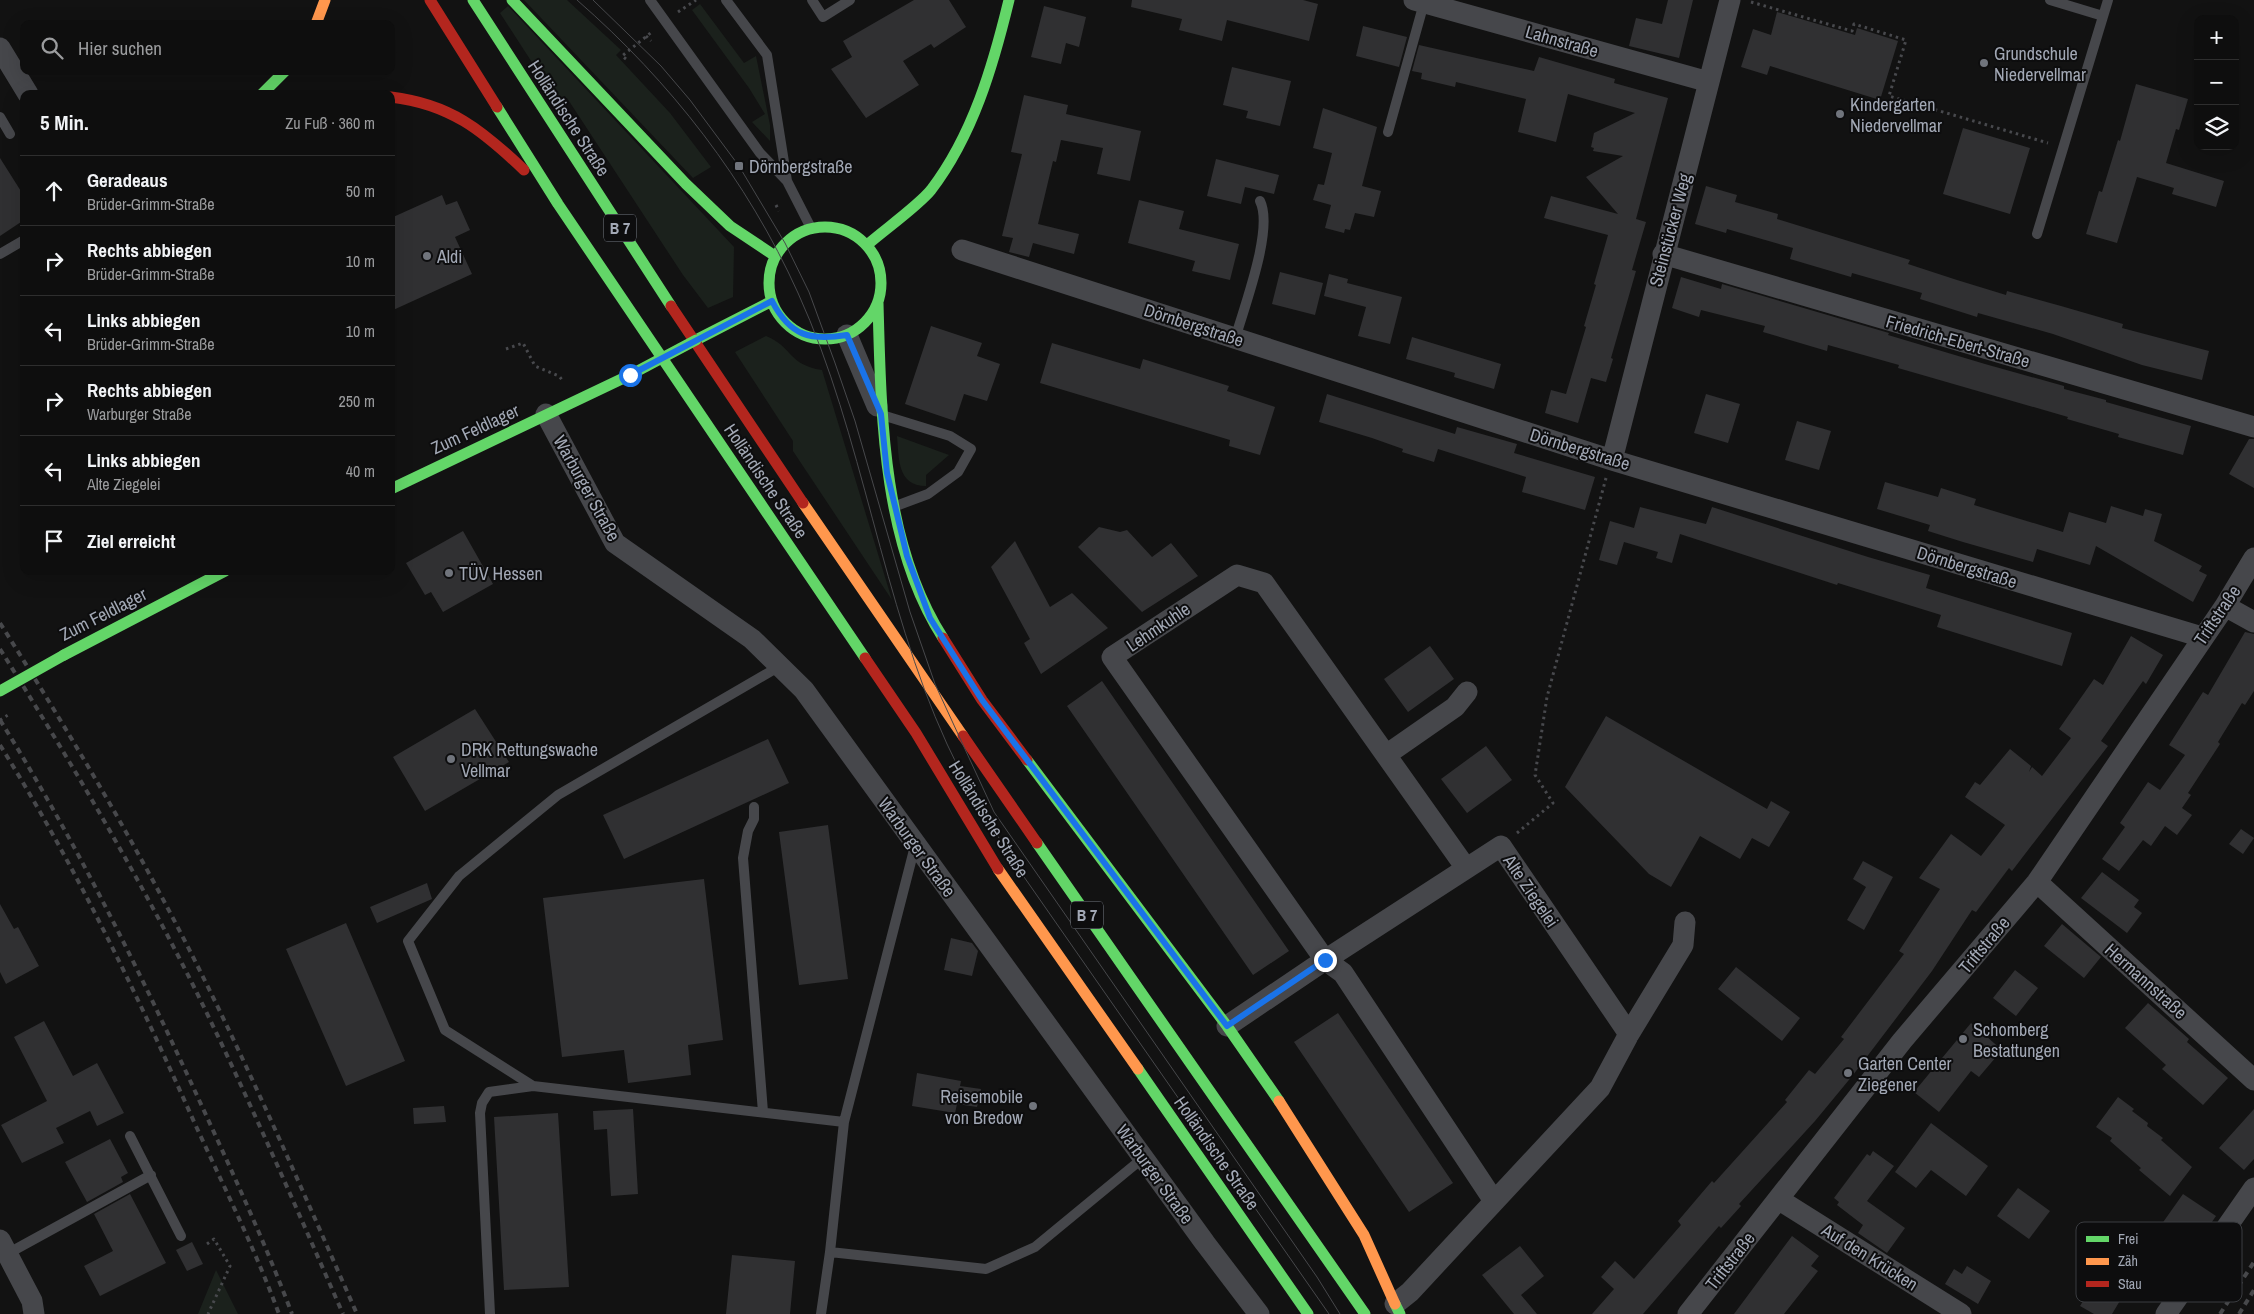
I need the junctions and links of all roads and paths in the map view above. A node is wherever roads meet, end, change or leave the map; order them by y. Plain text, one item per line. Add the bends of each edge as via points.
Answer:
1 (325, 0) edge
2 (430, 0) edge
3 (473, 0) edge
4 (512, 0) edge
5 (650, 0) edge
6 (726, 0) edge
7 (812, 0) edge
8 (850, 0) edge
9 (1009, 0) edge
10 (1730, 0) edge
11 (1745, 0) edge
12 (2050, 0) edge
13 (2108, 0) edge
14 (1419, 1) edge
15 (2103, 16) junction
16 (318, 20) edge
17 (646, 36) dead end
18 (651, 41) dead end
19 (0, 48) edge
20 (281, 75) edge
21 (1709, 82) junction
22 (26, 90) edge
23 (266, 90) edge
24 (395, 98) edge
25 (0, 117) edge
26 (1388, 132) dead end
27 (10, 134) dead end
28 (2062, 147) junction
29 (787, 181) junction
30 (1260, 201) dead end
31 (558, 204) junction
32 (776, 205) dead end
33 (779, 211) dead end
34 (811, 228) junction
35 (2037, 234) dead end
36 (20, 242) edge
37 (867, 245) junction
38 (962, 250) dead end
39 (0, 254) edge
40 (1663, 254) junction
41 (775, 256) junction
42 (772, 301) junction
43 (878, 303) junction
44 (847, 335) junction
45 (1236, 339) junction
46 (506, 349) dead end
47 (575, 401) junction
48 (546, 414) junction
49 (881, 414) junction
50 (2254, 427) edge
51 (1612, 460) junction
52 (395, 487) edge
53 (895, 507) junction
54 (2254, 558) edge
55 (217, 575) edge
56 (2225, 606) junction
57 (2254, 622) edge
58 (2202, 637) junction
59 (780, 666) junction
60 (0, 692) edge
61 (1467, 692) dead end
62 (1386, 755) junction
63 (754, 807) dead end
64 (915, 845) junction
65 (1501, 846) junction
66 (1466, 868) junction
67 (2037, 882) junction
68 (1686, 922) dead end
69 (1325, 960) junction
70 (1227, 1026) junction
71 (1629, 1034) junction
72 (2254, 1080) edge
73 (533, 1086) junction
74 (763, 1112) junction
75 (844, 1122) junction
76 (130, 1136) dead end
77 (1143, 1158) junction
78 (151, 1175) junction
79 (2254, 1188) edge
80 (1778, 1199) junction
81 (1494, 1201) junction
82 (2230, 1222) edge
83 (181, 1236) dead end
84 (207, 1244) dead end
85 (4, 1247) edge
86 (830, 1252) junction
87 (2174, 1302) edge
88 (1397, 1309) edge
89 (34, 1314) edge
90 (208, 1314) edge
91 (490, 1314) edge
92 (822, 1314) edge
93 (1259, 1314) edge
94 (1308, 1314) edge
95 (1365, 1314) edge
96 (1688, 1314) edge
97 (1961, 1314) edge
98 (2166, 1314) edge

1 - 16 main road
2 - 31 main road, B 7
3 - 95 main road, Holländische Straße / B 7 via 810,516
4 - 41 main road via 686,184 730,226
5 - 29 lane via 760,153
6 - 29 lane via 767,55
7 - 8 lane via 823,17
9 - 37 main road via 992,69 961,141 930,191
10 - 21 street, Steinstücker Weg
11 - 28 path via 1852,31 1854,24 1906,40 1889,96
12 - 15 lane
13 - 15 lane
14 - 21 street, Lahnstraße
14 - 26 lane
15 - 28 lane
17 - 18 path
19 - 22 street
20 - 23 main road
21 - 40 street, Steinstücker Weg
24 - 31 main road via 424,102 467,120 487,134
25 - 27 lane
28 - 35 lane
29 - 34 lane
30 - 45 lane via 1264,210 1265,233
31 - 94 main road, Holländische Straße / B 7 via 916,733 991,858
32 - 33 path
34 - 37 main road via 841,229
34 - 41 main road via 793,237
36 - 39 lane
37 - 43 main road via 881,272
38 - 45 street, Dörnbergstraße
40 - 50 street, Friedrich-Ebert-Straße
40 - 51 street, Steinstücker Weg
41 - 42 main road via 770,271
42 - 44 main road via 778,315 802,334 821,339
42 - 47 main road, Zum Feldlager, bridge
43 - 44 main road via 871,316
43 - 49 main road
44 - 49 street
45 - 51 street, Dörnbergstraße
46 - 47 path via 523,344 535,366 559,376
47 - 48 main road, Zum Feldlager
48 - 52 main road, Zum Feldlager
48 - 59 street, Warburger Straße via 615,544 752,639
49 - 53 main road via 887,473
49 - 53 lane via 950,436 971,449 958,472 928,494
51 - 58 street, Dörnbergstraße
51 - 65 path via 1547,697 1535,775 1553,803
53 - 70 main road via 907,556 930,618 982,700
54 - 56 street, Triftstraße
55 - 60 main road, Zum Feldlager, bridge
56 - 57 street
56 - 58 street, Triftstraße
58 - 67 street, Triftstraße
59 - 64 street, Warburger Straße via 804,690
59 - 73 lane via 558,796 459,876 408,941 445,1030
61 - 62 street via 1455,707
62 - 66 street, Lehmkuhle
62 - 69 street, Lehmkuhle via 1264,583 1237,575 1112,658
63 - 74 lane via 754,819 748,831 743,858
64 - 75 lane
64 - 77 street, Warburger Straße
65 - 66 street, Alte Ziegelei
65 - 71 street, Alte Ziegelei
66 - 69 street, Alte Ziegelei
67 - 72 street, Hermannstraße
67 - 80 street, Triftstraße via 1902,1041
68 - 71 street via 1683,945
69 - 70 street, Alte Ziegelei
69 - 81 street via 1343,973
70 - 88 main road via 1293,1121 1364,1235
71 - 81 street via 1600,1088
73 - 74 lane
73 - 91 lane via 489,1092 480,1113
74 - 75 lane
75 - 86 lane
76 - 78 lane
77 - 86 lane via 1036,1247 986,1269
77 - 93 street, Warburger Straße
78 - 83 lane
78 - 85 lane
79 - 82 street
80 - 96 street, Triftstraße
80 - 97 street, Auf den Krücken
81 - 88 street
84 - 90 path via 214,1239 230,1266
85 - 89 street via 32,1300
86 - 92 lane
87 - 98 street

